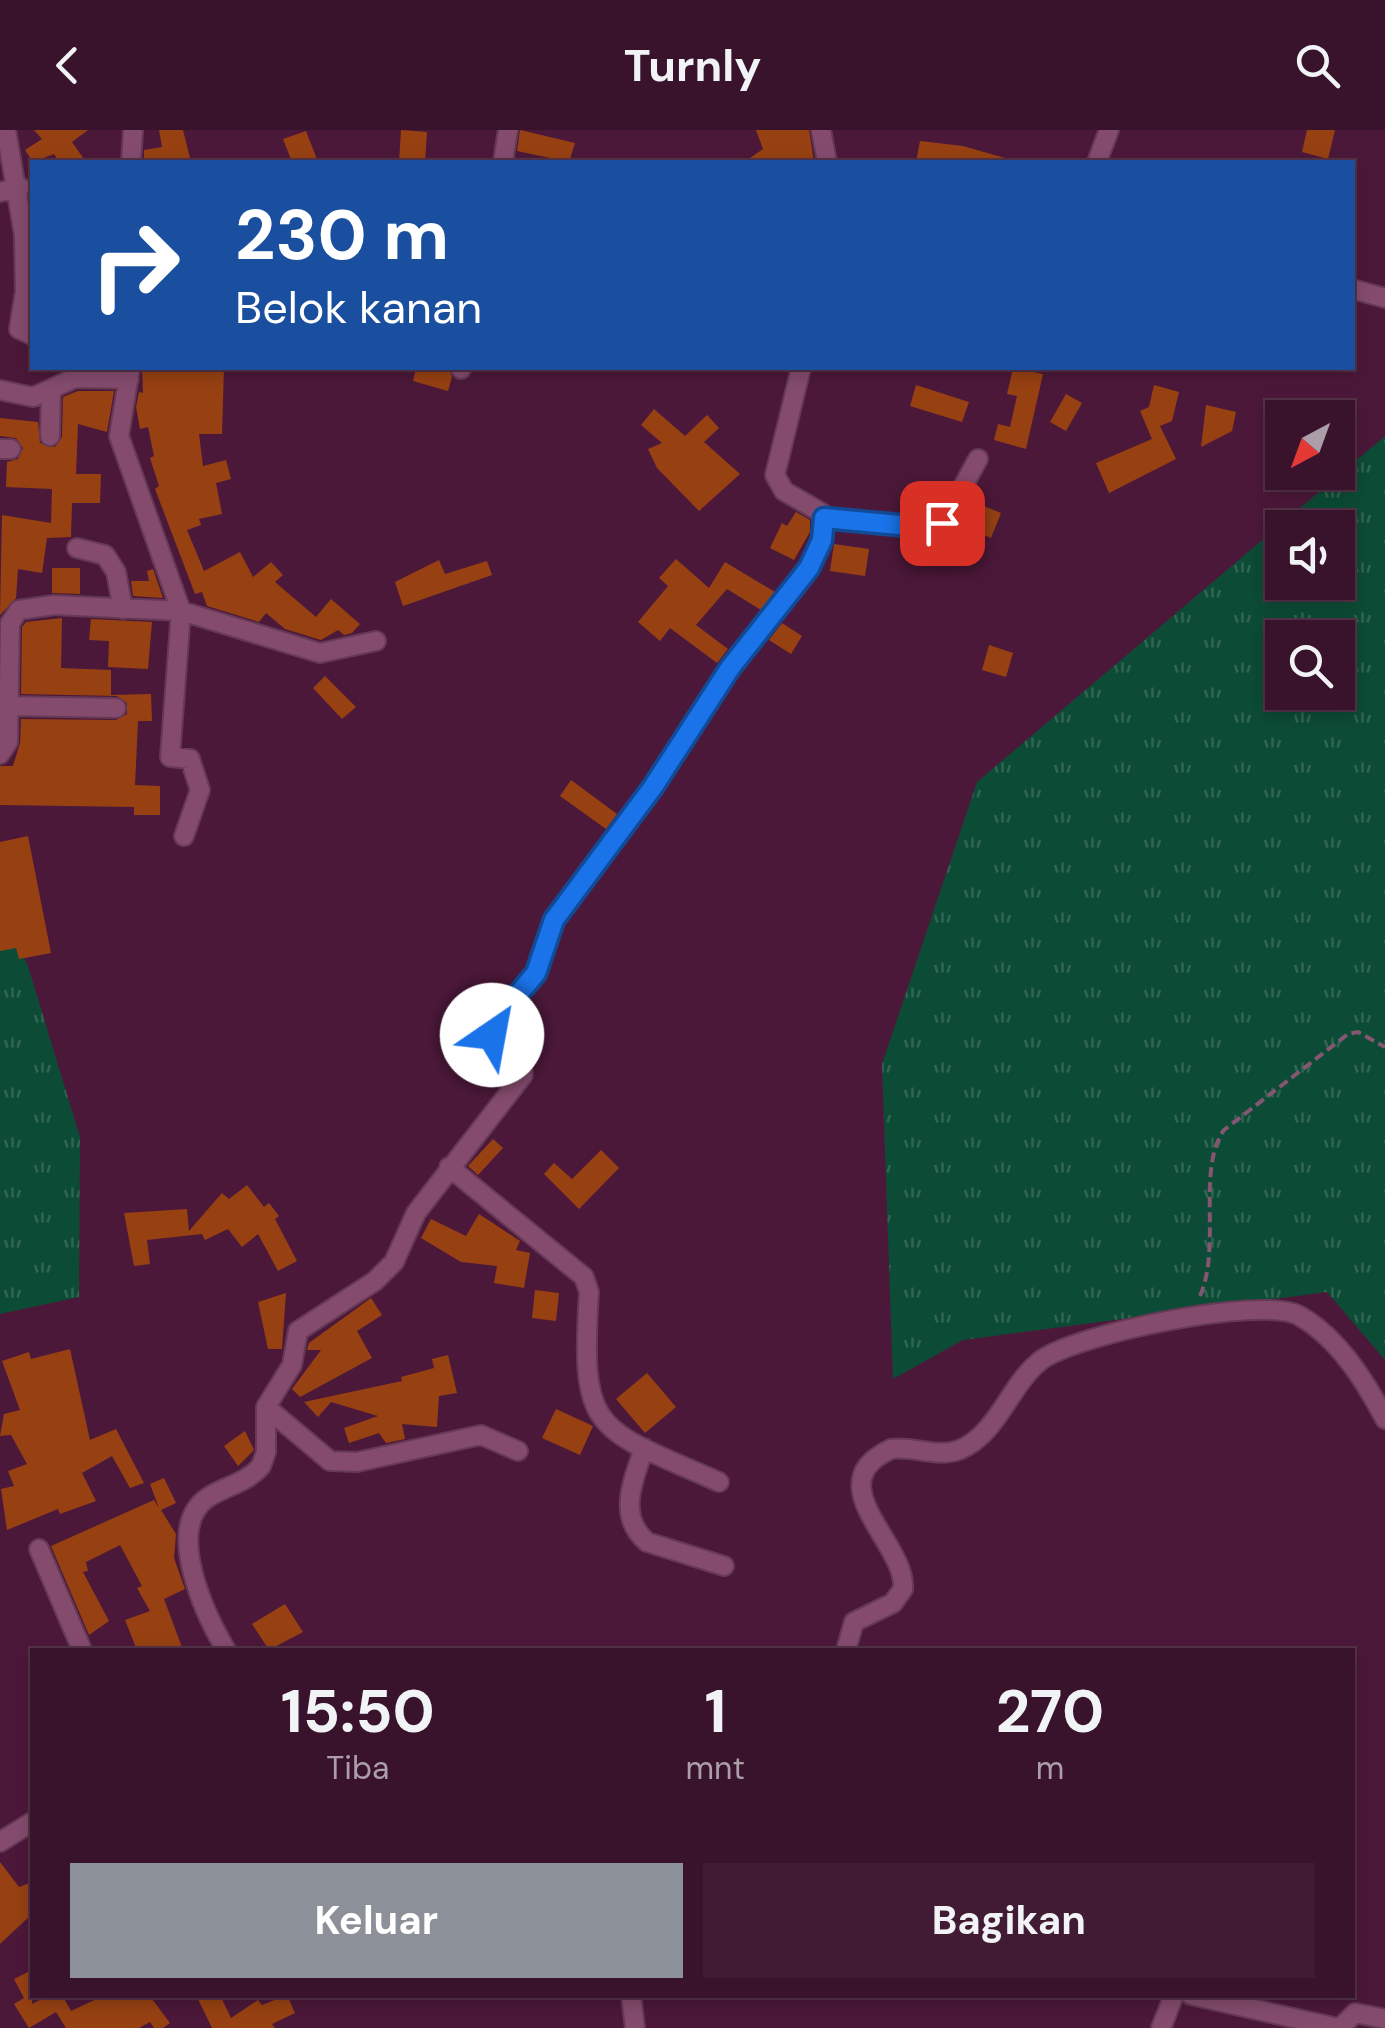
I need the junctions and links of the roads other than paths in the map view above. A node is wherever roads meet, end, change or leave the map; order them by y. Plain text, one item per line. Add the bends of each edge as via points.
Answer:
1 (6, 130) edge
2 (134, 130) edge
3 (508, 130) edge
4 (821, 130) edge
5 (1109, 130) edge
6 (131, 160) edge
7 (502, 160) edge
8 (827, 160) edge
9 (1098, 160) edge
10 (20, 187) junction
11 (0, 192) edge
12 (1355, 290) edge
13 (1385, 298) edge
14 (30, 335) edge
15 (801, 370) edge
16 (129, 373) edge
17 (51, 389) junction
18 (0, 390) edge
19 (50, 436) dead end
20 (978, 459) dead end
21 (824, 518) junction
22 (76, 548) dead end
23 (123, 609) junction
24 (181, 611) junction
25 (5, 630) edge
26 (376, 641) dead end
27 (5, 700) edge
28 (116, 708) dead end
29 (0, 754) edge
30 (184, 836) dead end
31 (448, 1166) junction
32 (266, 1407) junction
33 (1385, 1419) edge
34 (644, 1448) junction
35 (518, 1452) dead end
36 (719, 1482) dead end
37 (39, 1549) dead end
38 (724, 1566) dead end
39 (81, 1648) edge
40 (225, 1648) edge
41 (847, 1648) edge
42 (30, 1823) edge
43 (0, 1842) edge
44 (630, 1998) edge
45 (1173, 1998) edge
46 (1199, 1998) edge
47 (1385, 2018) edge
48 (1269, 2020) edge
49 (635, 2028) edge
50 (1161, 2028) edge
51 (1339, 2028) edge

1 - 10 street
2 - 6 street
3 - 7 street
4 - 8 street
5 - 9 street
10 - 11 street
10 - 14 street via 26,272 18,325
12 - 13 street
15 - 21 street via 775,475 784,492
16 - 17 street via 88,376
16 - 24 street via 119,436
17 - 18 street via 33,397
17 - 19 street
20 - 21 street via 948,514 931,528
21 - 31 street via 809,568 730,668 653,787 554,920 536,973 492,1027 494,1039 524,1073
22 - 23 street via 105,554
23 - 24 street
23 - 25 street via 26,608 14,613
24 - 26 street via 320,653
24 - 30 street via 170,757 190,759 200,790
25 - 27 street
27 - 28 street
27 - 29 street via 8,742
31 - 32 street via 409,1224 394,1262 298,1331 292,1365
31 - 34 street via 584,1277 587,1390 606,1424
32 - 35 street via 330,1462 481,1435
32 - 40 street via 261,1466 210,1496 192,1522 192,1574
33 - 41 street via 1344,1356 1296,1314 1272,1309 1188,1318 1092,1339 1043,1358 984,1433 959,1450 891,1449 875,1459 862,1481 863,1500 902,1570 903,1590 893,1604 854,1622
34 - 36 street
34 - 38 street via 628,1497 638,1533 647,1542
37 - 39 street
42 - 43 street
44 - 49 street
45 - 50 street
46 - 48 street
47 - 51 street via 1355,2014
48 - 51 street

